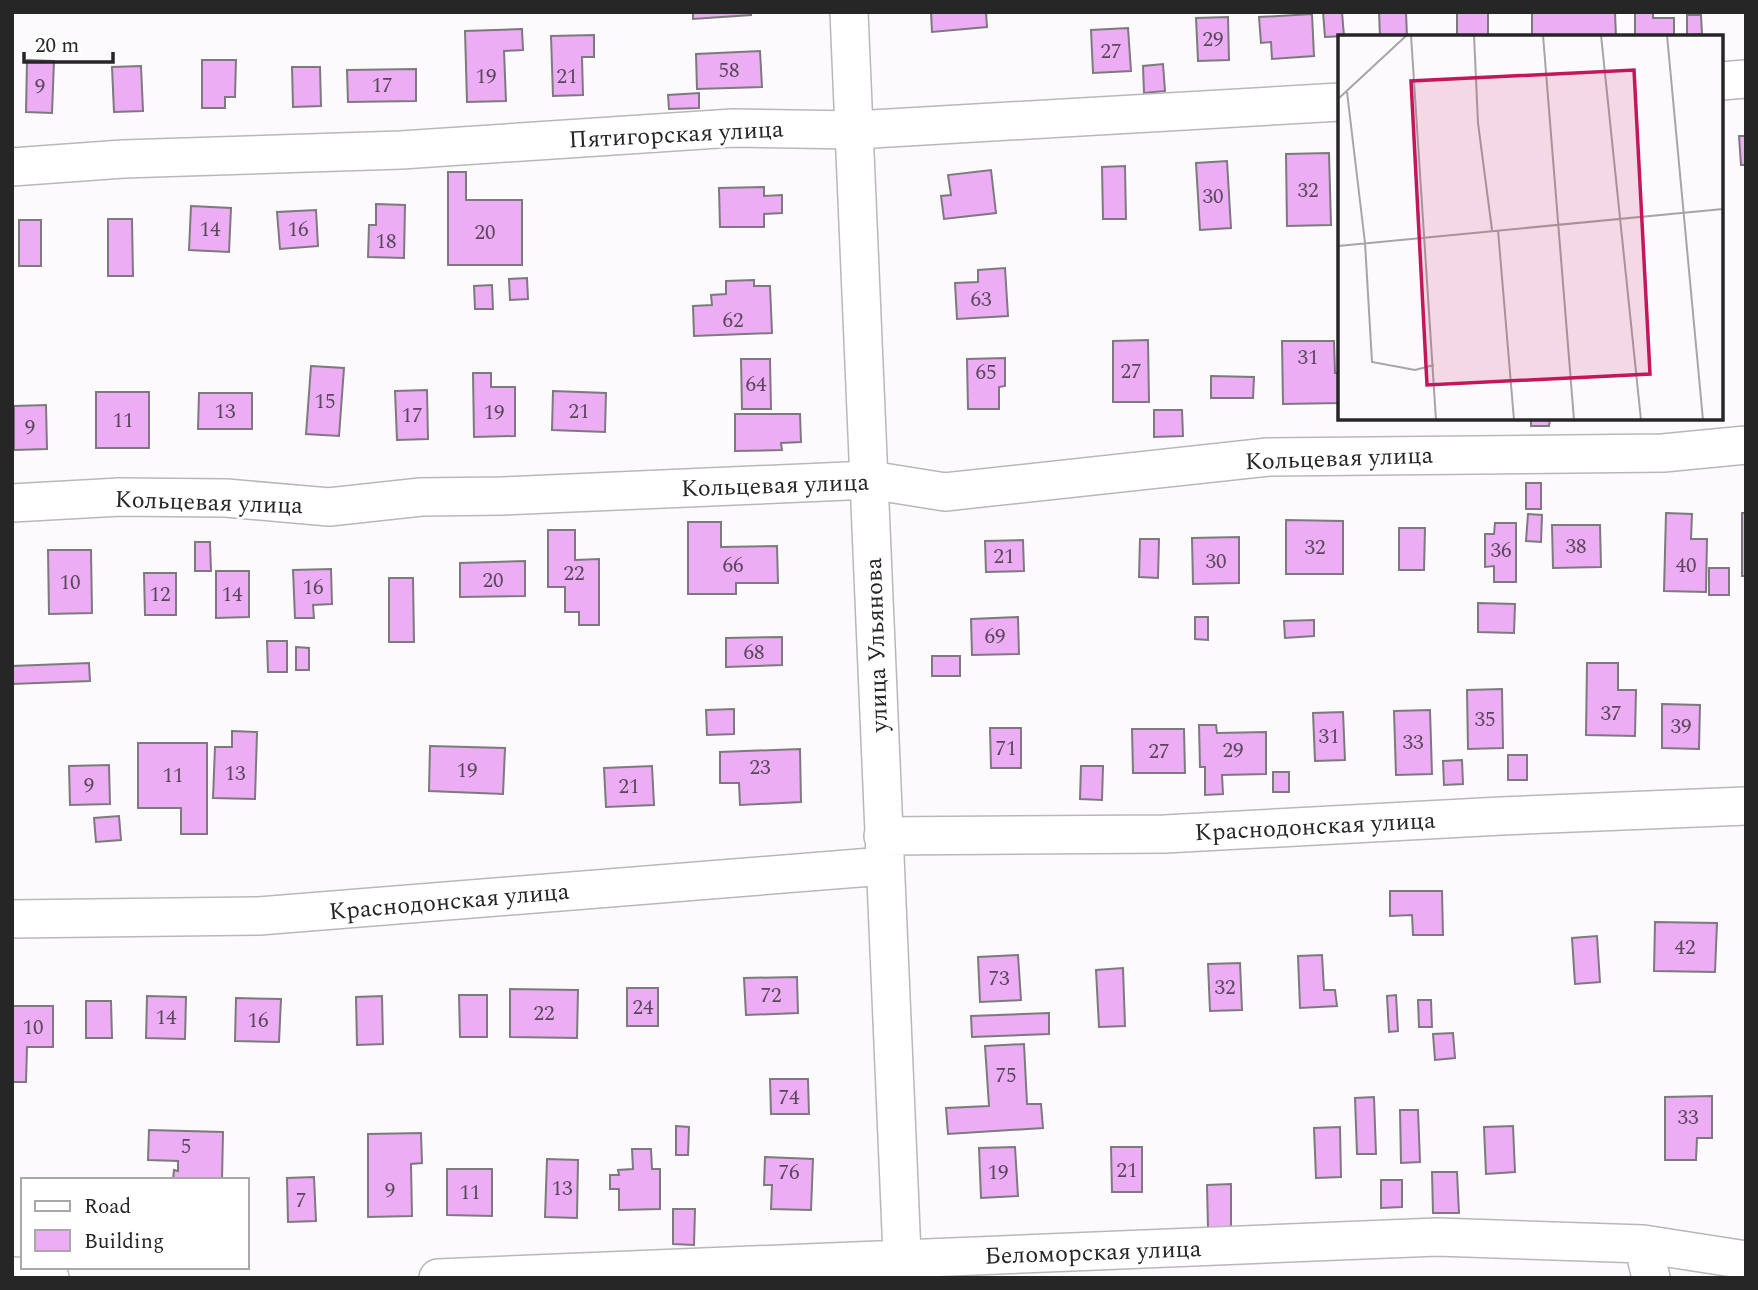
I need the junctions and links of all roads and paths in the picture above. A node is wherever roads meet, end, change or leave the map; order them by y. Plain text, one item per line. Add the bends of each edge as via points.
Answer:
1 (849, 12) edge
2 (1746, 79) edge
3 (1723, 81) edge
4 (1338, 102) edge
5 (855, 130) junction
6 (12, 167) edge
7 (1746, 445) edge
8 (870, 480) junction
9 (12, 503) edge
10 (1746, 806) edge
11 (884, 851) junction
12 (12, 919) edge
13 (1746, 1260) edge
14 (1647, 1261) edge
15 (903, 1269) edge
16 (12, 1276) edge
17 (50, 1278) edge
18 (438, 1278) edge

1 - 5 street, улица Ульянова
2 - 3 street
4 - 5 street, Пятигорская улица
5 - 6 street, Пятигорская улица via 733,128 401,150
5 - 8 street, улица Ульянова
7 - 8 street, Кольцевая улица via 1663,453 1268,457 945,492
8 - 9 street, Кольцевая улица via 421,497 329,507 226,498
8 - 11 street, улица Ульянова
10 - 11 street, Краснодонская улица
11 - 12 street, Краснодонская улица via 259,916
11 - 15 street, улица Ульянова
13 - 14 street, Беломорская улица
14 - 15 street, Беломорская улица via 1437,1237
15 - 18 street, Беломорская улица
16 - 17 street

